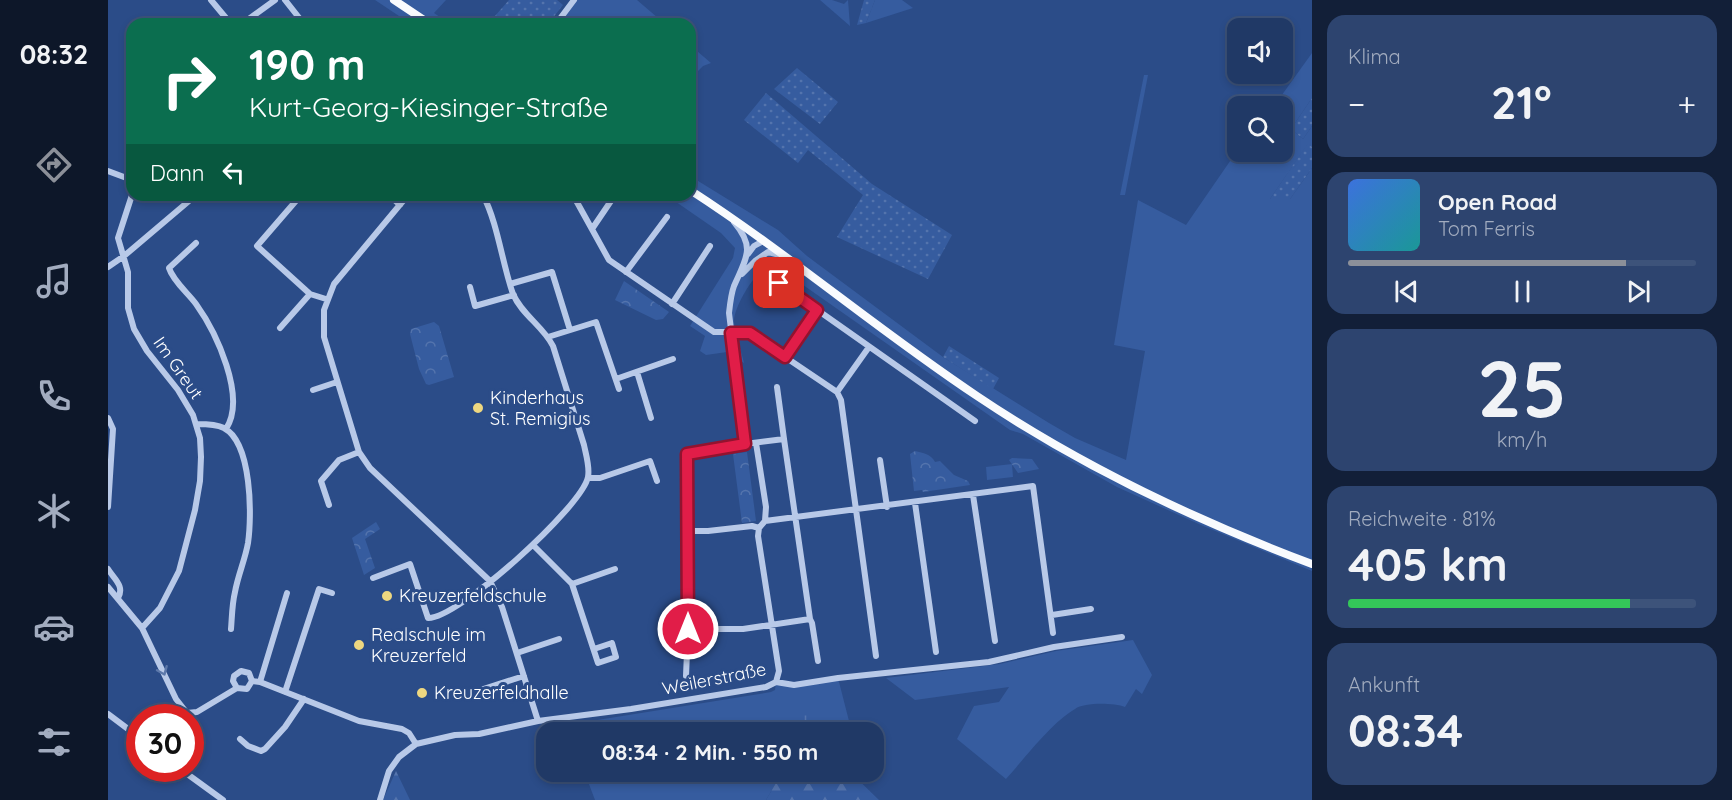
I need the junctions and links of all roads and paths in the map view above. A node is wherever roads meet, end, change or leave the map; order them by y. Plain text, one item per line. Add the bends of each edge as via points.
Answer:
1 (211, 0) edge
2 (275, 0) edge
3 (285, 0) edge
4 (394, 0) edge
5 (574, 0) edge
6 (226, 18) edge
7 (250, 18) edge
8 (299, 18) edge
9 (421, 18) edge
10 (560, 18) edge
11 (108, 171) edge
12 (126, 178) edge
13 (696, 194) edge
14 (130, 201) edge
15 (188, 201) edge
16 (296, 201) edge
17 (396, 201) edge
18 (403, 201) edge
19 (485, 201) edge
20 (576, 201) edge
21 (611, 201) edge
22 (400, 205) junction
23 (667, 217) dead end
24 (729, 217) junction
25 (592, 229) junction
26 (763, 241) junction
27 (196, 243) dead end
28 (710, 246) dead end
29 (748, 254) junction
30 (124, 256) junction
31 (789, 260) junction
32 (754, 261) junction
33 (108, 267) edge
34 (626, 272) junction
35 (739, 277) junction
36 (779, 283) dead end
37 (510, 284) junction
38 (470, 287) dead end
39 (310, 294) junction
40 (514, 295) junction
41 (326, 299) junction
42 (672, 304) junction
43 (817, 310) junction
44 (280, 328) dead end
45 (570, 330) junction
46 (731, 333) junction
47 (548, 337) junction
48 (869, 347) junction
49 (785, 357) junction
50 (673, 359) dead end
51 (637, 372) junction
52 (616, 379) junction
53 (337, 382) junction
54 (777, 387) dead end
55 (619, 389) dead end
56 (313, 390) dead end
57 (837, 392) junction
58 (108, 418) edge
59 (651, 418) dead end
60 (975, 421) dead end
61 (197, 424) junction
62 (226, 429) junction
63 (784, 439) junction
64 (756, 443) junction
65 (745, 444) junction
66 (359, 452) junction
67 (880, 460) dead end
68 (588, 478) junction
69 (657, 481) dead end
70 (974, 495) junction
71 (915, 503) junction
72 (329, 505) dead end
73 (108, 507) edge
74 (887, 507) junction
75 (856, 511) junction
76 (795, 518) junction
77 (765, 521) junction
78 (759, 528) junction
79 (688, 531) junction
80 (533, 545) junction
81 (1312, 564) edge
82 (108, 569) edge
83 (615, 569) dead end
84 (373, 578) dead end
85 (490, 581) junction
86 (572, 584) junction
87 (108, 587) edge
88 (287, 593) dead end
89 (332, 593) dead end
90 (118, 598) junction
91 (1091, 609) dead end
92 (1052, 615) junction
93 (810, 619) junction
94 (772, 625) junction
95 (231, 629) dead end
96 (688, 629) junction
97 (143, 630) junction
98 (1053, 633) dead end
99 (1122, 637) dead end
100 (559, 639) dead end
101 (995, 640) dead end
102 (594, 649) dead end
103 (936, 652) dead end
104 (517, 653) junction
105 (876, 656) dead end
106 (818, 661) dead end
107 (524, 676) junction
108 (686, 676) dead end
109 (252, 681) junction
110 (260, 682) junction
111 (776, 682) junction
112 (237, 688) junction
113 (285, 692) junction
114 (474, 692) dead end
115 (304, 699) junction
116 (108, 714) edge
117 (538, 721) junction
118 (126, 728) edge
119 (240, 739) dead end
120 (416, 744) junction
121 (198, 782) edge
122 (223, 800) edge
123 (380, 800) edge

1 - 6 street
2 - 7 street
3 - 8 street
4 - 9 main road
5 - 10 street
11 - 12 street
13 - 24 main road
14 - 30 street, Im Greut via 118,238
15 - 30 street
16 - 39 street via 257,246
17 - 22 street
18 - 22 street
19 - 37 street
20 - 25 street
21 - 25 street
22 - 41 street via 343,271
23 - 34 street
24 - 26 main road
24 - 29 street via 745,238
25 - 34 street via 609,260
26 - 29 street
26 - 31 main road
26 - 32 street
27 - 62 street via 169,268 198,307 225,359 232,396 232,417
28 - 42 street
29 - 35 street
30 - 33 street
30 - 61 street, Im Greut via 128,308 134,329
31 - 32 street via 768,252
31 - 81 main road via 936,368 1062,449 1148,495
32 - 35 street
34 - 42 street
35 - 46 street via 730,301
36 - 43 street
37 - 40 street
37 - 45 street via 552,272
38 - 40 street via 475,306
39 - 41 street
39 - 44 street
40 - 47 street via 523,311
41 - 53 street via 324,338
42 - 46 street via 714,332
43 - 48 street
43 - 49 street
45 - 47 street
45 - 52 street via 596,322
46 - 49 street via 750,333
46 - 65 street
47 - 68 street via 584,445
48 - 57 street
48 - 60 street
49 - 57 street
50 - 51 street
51 - 52 street
51 - 59 street
52 - 55 street
53 - 56 street
53 - 66 street
54 - 63 street
57 - 75 street
58 - 73 street via 113,429
61 - 62 street
61 - 97 street, Im Greut via 201,457 195,510 179,571 160,608
62 - 95 street via 241,452 251,511
63 - 64 street
63 - 76 street
64 - 65 street
64 - 77 street
65 - 79 street via 687,454
66 - 72 street via 339,460 321,480
66 - 85 street via 370,468
67 - 74 street
68 - 69 street via 608,476 651,461
68 - 80 street via 573,504
70 - 71 street
70 - 92 street via 1033,486
70 - 101 street
71 - 74 street
71 - 103 street
74 - 75 street
75 - 76 street
75 - 105 street
76 - 77 street
76 - 93 street
77 - 78 street
78 - 79 street
78 - 94 street
79 - 96 street
80 - 85 street
80 - 86 street
82 - 90 street via 122,591
83 - 86 street
84 - 85 street via 410,564 430,618 447,612
85 - 104 street
86 - 102 street
87 - 90 street
88 - 110 street
89 - 113 street via 319,589
90 - 97 street
91 - 92 street
92 - 98 street
93 - 94 street
93 - 106 street
94 - 96 street
94 - 111 street via 779,671
96 - 108 street
97 -> 112 street via 176,699 187,713 197,712
99 - 111 street, Weilerstraße via 989,662 794,685
100 - 104 street
104 - 107 street
107 - 114 street
107 - 117 street
109 - 110 street
109 - 112 street via 247,689
109 - 112 street via 249,673 241,671 234,676
110 - 113 street
111 - 117 street, Weilerstraße via 686,701
113 - 115 street
115 - 119 street via 265,749 248,746
115 - 120 street via 358,721 402,729
116 - 118 street
117 - 120 street, Weilerstraße
120 - 123 street, Weilerstraße via 389,771
121 - 122 street

